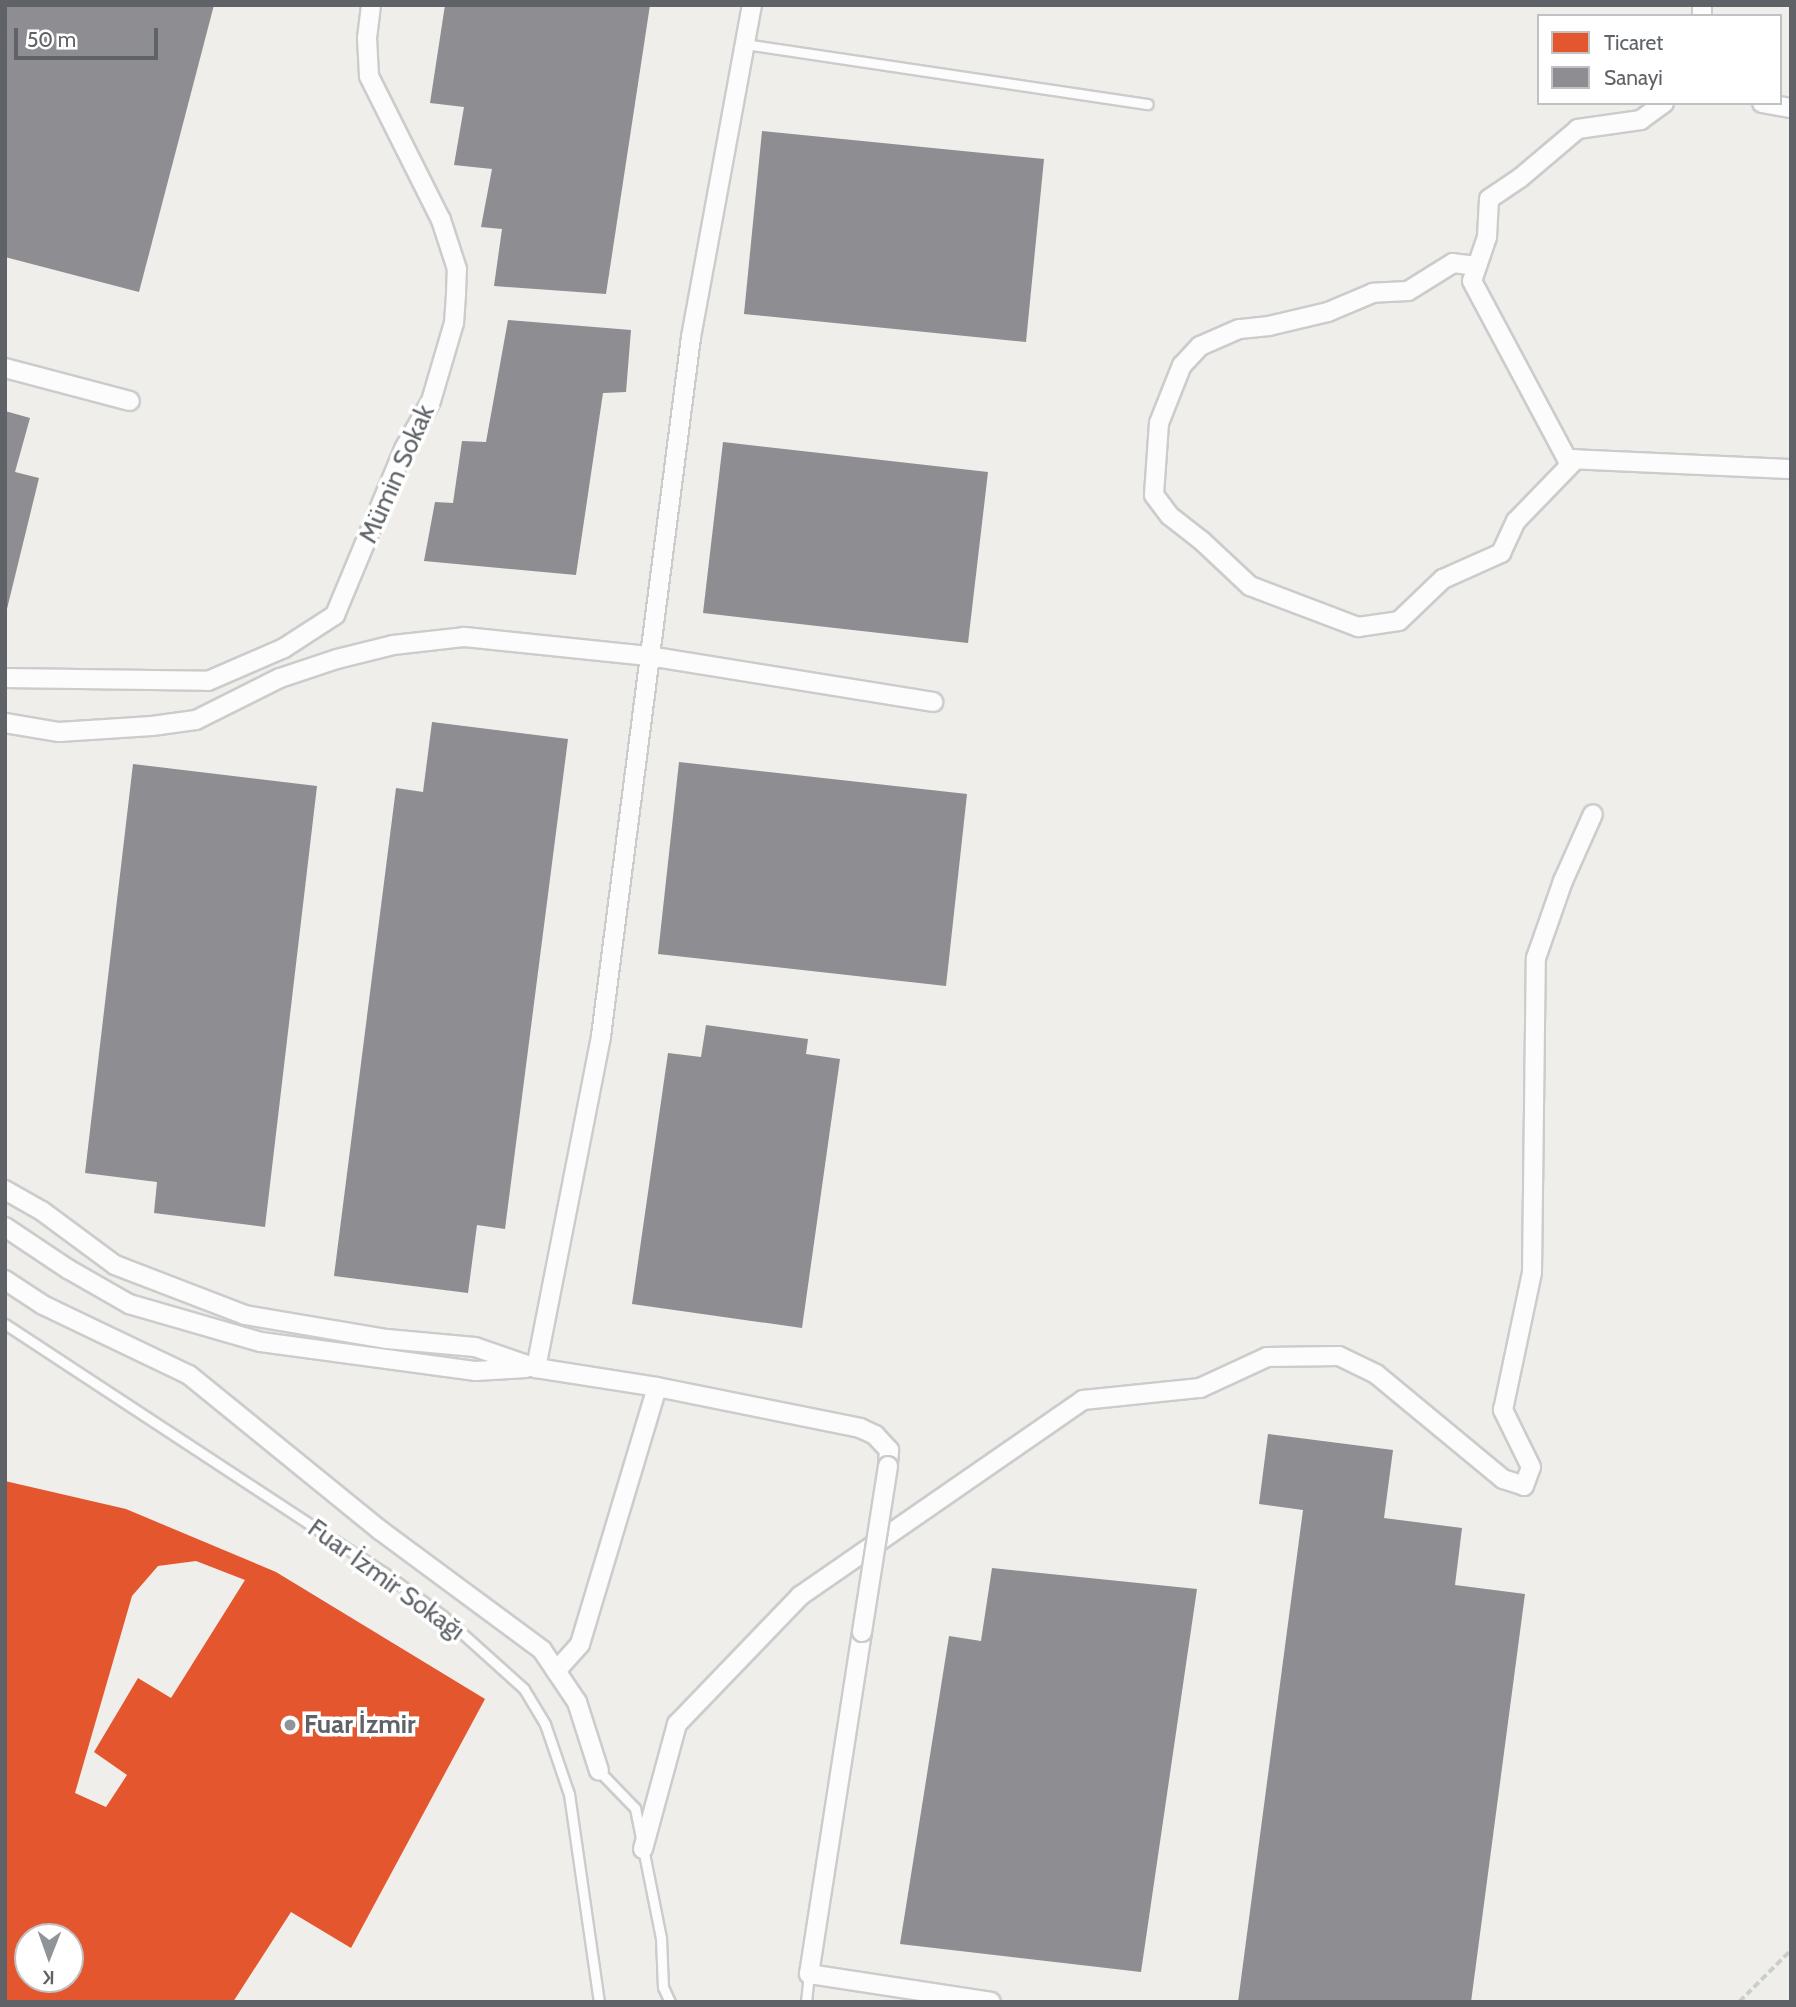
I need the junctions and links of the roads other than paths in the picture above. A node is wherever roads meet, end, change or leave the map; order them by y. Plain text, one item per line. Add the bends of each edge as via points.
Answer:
1 (371, 5) edge
2 (752, 5) edge
3 (745, 44) junction
4 (1148, 104) dead end
5 (1661, 105) edge
6 (1774, 105) edge
7 (1791, 108) edge
8 (1477, 266) junction
9 (5, 368) edge
10 (130, 401) dead end
11 (1576, 459) junction
12 (1791, 469) edge
13 (649, 656) junction
14 (5, 678) edge
15 (933, 702) dead end
16 (5, 723) edge
17 (1593, 814) dead end
18 (5, 1190) edge
19 (5, 1227) edge
20 (5, 1280) edge
21 (5, 1324) edge
22 (537, 1368) junction
23 (657, 1387) junction
24 (556, 1671) junction
25 (599, 1771) joint
26 (643, 1849) junction
27 (809, 1974) junction
28 (599, 2002) edge
29 (670, 2002) edge
30 (806, 2002) edge
31 (991, 2002) edge

1 - 14 street, Mümin Sokak via 369,76 441,220 457,269 456,293 454,323 431,401 404,449 335,615 284,648 208,681
2 - 3 street
3 - 4 lane
3 - 13 street via 691,337
5 - 8 street via 1641,120 1578,129 1489,199 1487,237
6 - 7 street
8 - 11 street via 1472,281 1567,459
8 - 11 street via 1453,264 1409,291 1373,293 1328,312 1239,329 1200,346 1182,365 1159,423 1154,495 1170,516 1250,586 1358,627 1399,621 1443,579 1501,553 1516,521
9 - 10 street
11 - 12 street
13 - 15 street
13 - 16 street via 513,640 451,638 393,645 337,659 280,678 196,720 59,732
13 - 22 street via 601,1036
17 - 26 street via 1536,958 1532,1272 1503,1410 1531,1467 1524,1486 1503,1479 1376,1374 1339,1356 1267,1357 1200,1388 1083,1400 800,1596 677,1724
18 - 22 street via 115,1265 245,1315 387,1339 475,1347
19 - 22 street via 129,1304 261,1342 476,1371
20 - 24 street via 43,1305 189,1375 380,1530 542,1650
21 - 28 lane, Fuar İzmir Sokağı via 383,1572 443,1616 524,1689 545,1724 569,1794
22 - 23 street
23 - 24 street via 580,1644
23 - 27 street, bridge via 860,1428 889,1450
24 - 25 street via 577,1702
25 - 26 lane via 635,1808
26 - 29 lane via 661,1938 663,1987
27 - 30 lane
27 - 31 street

